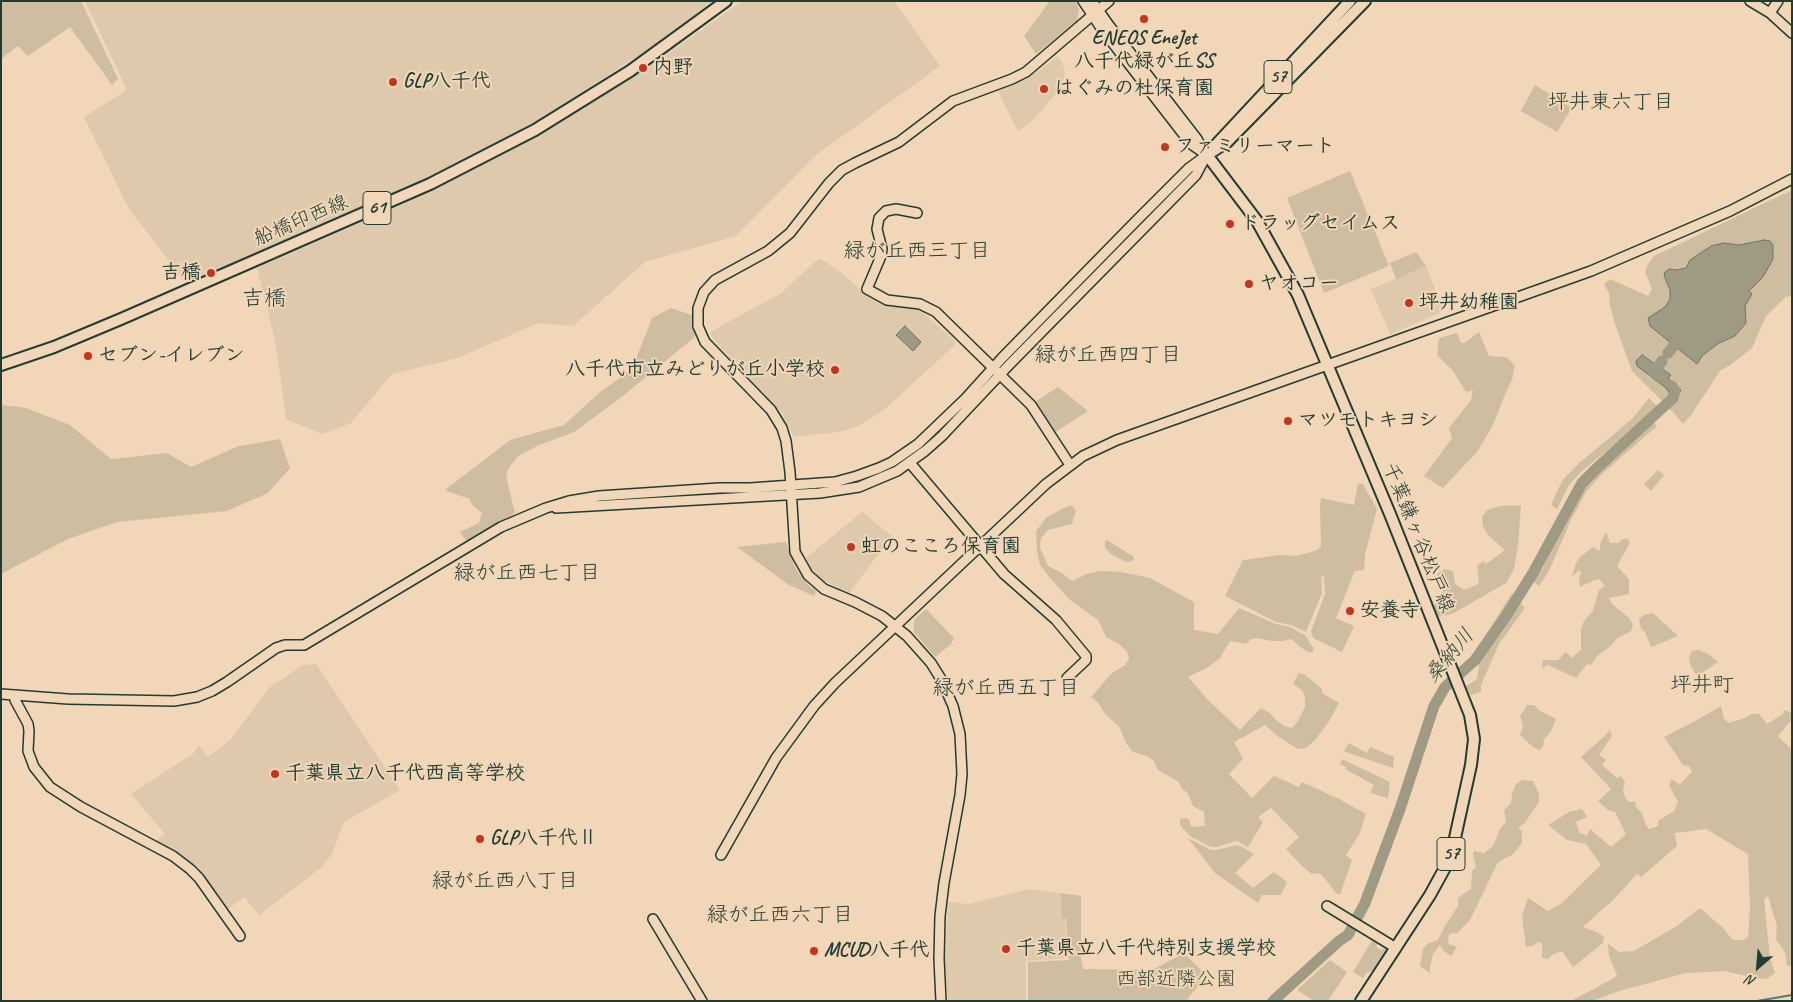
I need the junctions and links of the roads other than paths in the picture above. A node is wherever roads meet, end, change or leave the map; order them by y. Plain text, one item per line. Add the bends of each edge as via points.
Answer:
1 (726, 1) edge
2 (1084, 1) edge
3 (1092, 1) edge
4 (1109, 1) edge
5 (1350, 1) edge
6 (1365, 1) edge
7 (1750, 1) edge
8 (1778, 1) edge
9 (1095, 13) junction
10 (1770, 13) junction
11 (1792, 33) edge
12 (1207, 155) junction
13 (1792, 179) edge
14 (916, 213) dead end
15 (1, 365) edge
16 (1327, 365) junction
17 (997, 371) junction
18 (910, 463) junction
19 (1070, 465) junction
20 (790, 485) junction
21 (791, 496) junction
22 (546, 508) junction
23 (980, 546) junction
24 (896, 626) junction
25 (1067, 678) dead end
26 (1, 694) edge
27 (16, 695) junction
28 (721, 854) dead end
29 (1327, 906) dead end
30 (652, 919) dead end
31 (240, 936) dead end
32 (1396, 948) junction
33 (702, 1001) edge
34 (941, 1001) edge
35 (1362, 1001) edge

1 - 15 main road, 船橋印西線 / 61 via 630,71 535,130 430,184 121,319
2 - 9 street
3 - 9 street
4 - 9 street
5 - 12 main road, 57
6 - 12 main road, 57 via 1227,142
7 - 10 street
8 - 10 street
9 - 12 street via 1197,138
9 - 20 street via 1026,72 953,101 900,142 842,170 790,233 768,251 720,277 704,292 697,318 702,336 771,410 782,428
10 - 11 street
12 - 16 main road, 千葉鎌ヶ谷松戸線 / 57 via 1264,231 1298,295
12 - 17 street via 1196,175
13 - 16 street via 1730,211 1591,271
14 - 17 street via 896,209 886,211 879,218 877,229 881,256 867,289 887,300 928,307 936,312
16 - 19 street via 1117,440
16 - 32 main road, 千葉鎌ヶ谷松戸線 / 57 via 1460,687 1473,733 1471,765 1453,847 1441,877
17 - 18 street via 942,436
17 - 19 street via 1032,405
17 - 20 street via 918,444 892,462 835,482
18 - 21 street via 859,488
18 - 23 street
19 - 23 street
20 - 21 street
20 - 22 street via 599,496
21 - 22 street
21 - 24 street via 796,552 808,575 824,589 855,602
22 - 27 street via 501,527 304,646 276,648 227,682 197,697 174,701
23 - 24 street
23 - 25 street via 1004,574 1056,620 1086,656 1086,660
24 - 28 street via 835,683 801,722 776,758
24 - 34 street via 921,650 941,679 953,706 962,748 962,786 940,916
26 - 27 street
27 - 31 street via 15,700 28,724 28,751 34,767 50,787 81,808 152,844 185,865 199,878
29 - 32 street
30 - 33 street
32 - 35 main road, 千葉鎌ヶ谷松戸線 / 57

